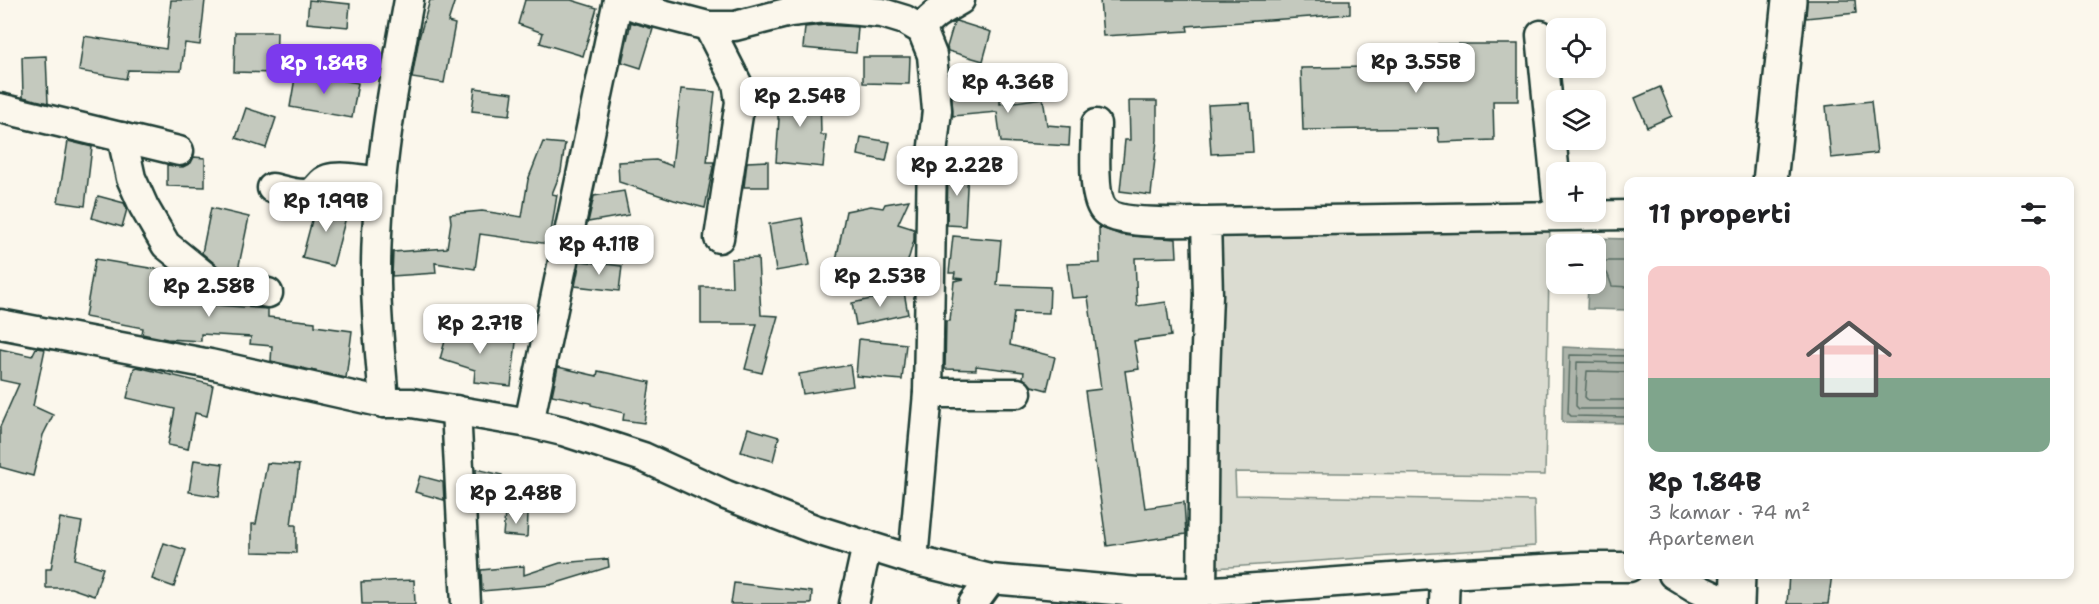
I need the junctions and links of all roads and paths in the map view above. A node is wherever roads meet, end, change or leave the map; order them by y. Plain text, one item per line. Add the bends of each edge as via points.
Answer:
1 (409, 0) edge
2 (618, 0) edge
3 (960, 0) edge
4 (1789, 0) edge
5 (825, 4) edge
6 (708, 26) junction
7 (920, 28) junction
8 (1541, 35) dead end
9 (0, 108) edge
10 (1096, 124) dead end
11 (122, 137) junction
12 (179, 151) dead end
13 (1553, 162) edge
14 (1771, 177) edge
15 (380, 182) junction
16 (272, 188) dead end
17 (1546, 208) edge
18 (1606, 213) edge
19 (1624, 215) edge
20 (1206, 222) junction
21 (719, 238) dead end
22 (268, 293) dead end
23 (0, 324) edge
24 (928, 393) junction
25 (1017, 393) dead end
26 (384, 403) junction
27 (456, 410) junction
28 (529, 423) junction
29 (867, 545) junction
30 (913, 560) junction
31 (1624, 567) edge
32 (1445, 574) junction
33 (991, 579) junction
34 (1681, 579) edge
35 (1738, 579) edge
36 (1202, 592) junction
37 (1136, 598) edge
38 (466, 604) edge
39 (854, 604) edge
40 (973, 604) edge
41 (1443, 604) edge
42 (1730, 604) edge
43 (1737, 604) edge

1 - 15 street
2 - 6 street
2 - 28 street
3 - 7 street
4 - 14 main road
5 - 6 street via 735,26
5 - 7 street via 882,13
6 - 21 street via 737,83 740,102
7 - 24 street via 932,55 937,110 932,155
8 - 13 street
9 - 11 street
10 - 20 street via 1098,197 1105,212 1137,221
11 - 12 street
11 - 22 street via 131,178 166,244 212,282
15 - 16 street via 328,178 307,194
15 - 26 street via 376,268
17 - 20 street
18 - 19 street
20 - 36 street
23 - 26 street via 210,364
24 - 25 street
24 - 30 street
26 - 27 street
27 - 28 street
27 - 38 street
28 - 29 street via 643,457 726,495
29 - 30 street
29 - 39 street
30 - 33 street
31 - 32 street
32 - 36 street
32 - 41 street
33 - 37 street
33 - 40 street
34 - 42 street
35 - 43 main road
36 - 37 street

